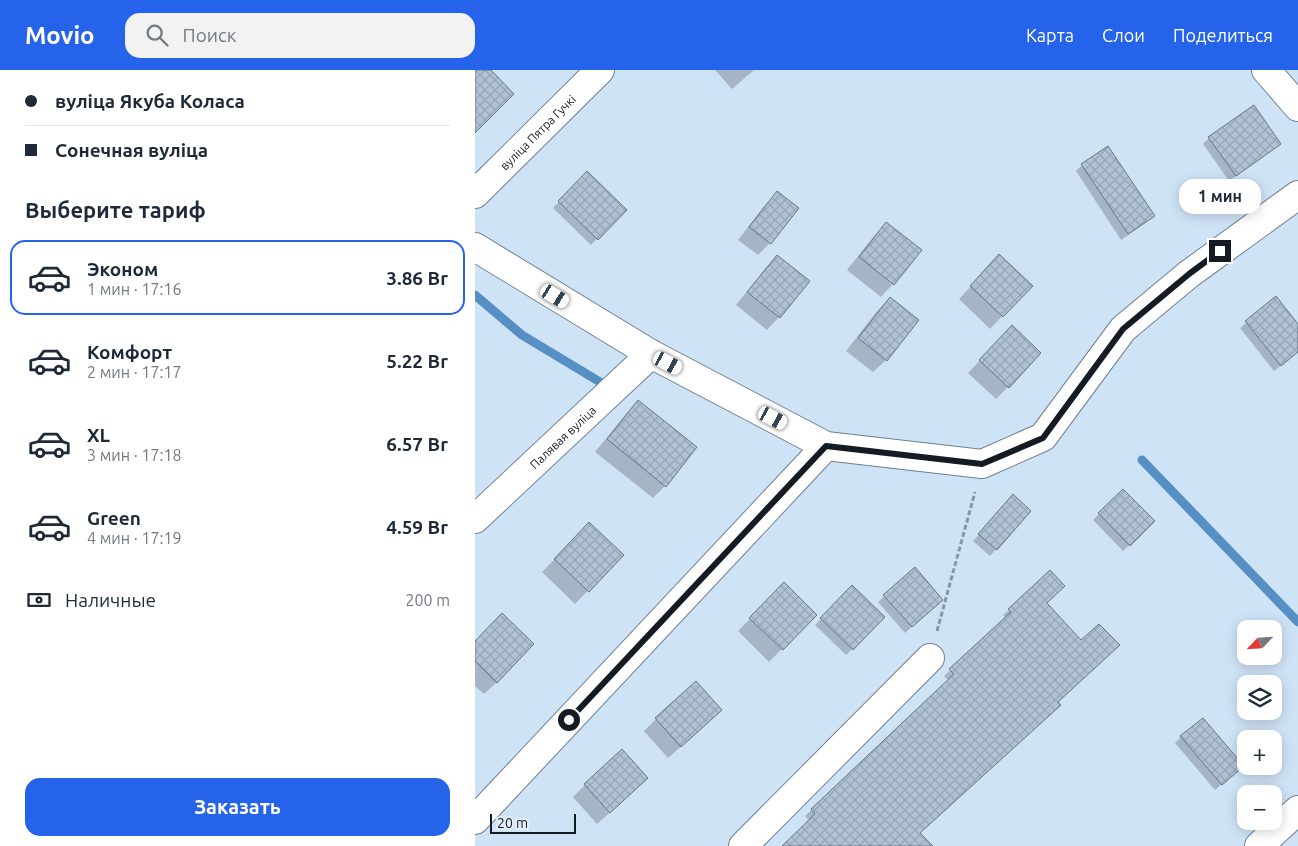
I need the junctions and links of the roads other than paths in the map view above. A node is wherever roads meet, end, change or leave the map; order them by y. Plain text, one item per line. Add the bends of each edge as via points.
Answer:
1 (600, 70) edge
2 (1266, 70) edge
3 (1298, 107) edge
4 (475, 194) edge
5 (1298, 195) edge
6 (475, 247) edge
7 (651, 354) junction
8 (826, 446) junction
9 (475, 519) edge
10 (930, 658) road end
11 (1298, 810) edge
12 (475, 820) edge
13 (743, 846) edge
14 (1259, 846) edge

1 - 4 street, вуліца Пятра Гучкі
2 - 3 street
5 - 8 street via 1189,274 1123,329 1043,438 982,464
6 - 7 street
7 - 8 street
7 - 9 street, Палявая вуліца
8 - 12 street
10 - 13 street
11 - 14 street

